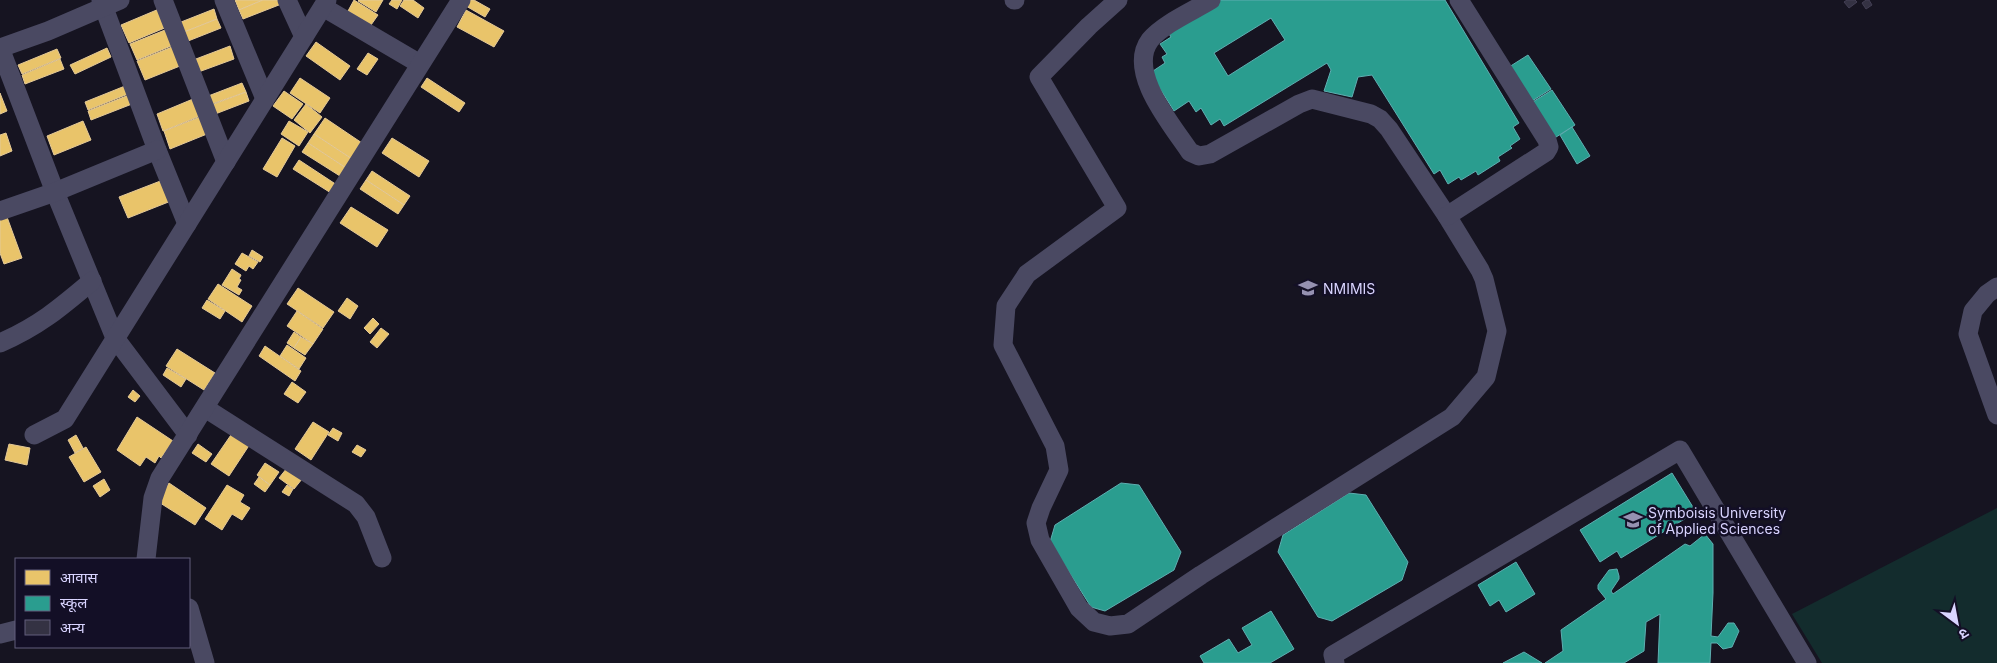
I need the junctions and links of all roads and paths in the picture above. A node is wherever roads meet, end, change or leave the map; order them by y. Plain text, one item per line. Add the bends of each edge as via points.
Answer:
1 (163, 0) edge
2 (224, 0) edge
3 (287, 0) edge
4 (461, 0) edge
5 (1118, 0) edge
6 (1211, 0) edge
7 (1459, 0) edge
8 (108, 2) edge
9 (325, 4) edge
10 (304, 37) junction
11 (0, 48) edge
12 (420, 64) junction
13 (265, 100) junction
14 (157, 150) junction
15 (226, 162) junction
16 (55, 192) junction
17 (0, 211) edge
18 (1447, 216) junction
19 (187, 224) junction
20 (92, 281) junction
21 (1997, 287) edge
22 (115, 338) junction
23 (0, 343) edge
24 (205, 408) junction
25 (1997, 415) edge
26 (188, 434) junction
27 (34, 435) dead end
28 (146, 558) edge
29 (382, 558) dead end
30 (190, 611) edge
31 (15, 630) edge
32 (0, 634) edge
33 (1329, 660) edge
34 (205, 663) edge
35 (1807, 663) edge

1 - 15 street
2 - 13 street
3 - 10 street
4 - 12 street
5 - 18 street via 1039,77 1117,208 1027,274 1006,306 1003,345 1056,446 1059,470 1040,508 1036,523 1040,540 1079,608 1094,622 1110,626 1128,624 1452,417 1486,378 1497,331 1480,270
6 - 18 street via 1161,30 1150,41 1144,54 1143,69 1149,88 1190,152 1199,156 1210,154 1299,104 1312,99 1321,101 1380,119
7 - 18 street via 1549,147
8 - 11 street via 48,31
8 - 14 street
9 - 10 street
9 - 12 street
10 - 13 street
11 - 16 street
12 - 24 street
13 - 15 street
14 - 16 street
14 - 19 street
15 - 19 street
16 - 17 street
16 - 20 street
19 - 22 street
20 - 22 street
20 - 23 street via 50,316
21 - 25 street via 1973,311 1968,334
22 - 26 street
22 - 27 street via 64,419
24 - 26 street
24 - 29 street via 356,504 366,517
26 - 28 street via 160,478 153,498
30 - 34 street
31 - 32 street
33 - 35 street via 1680,450

